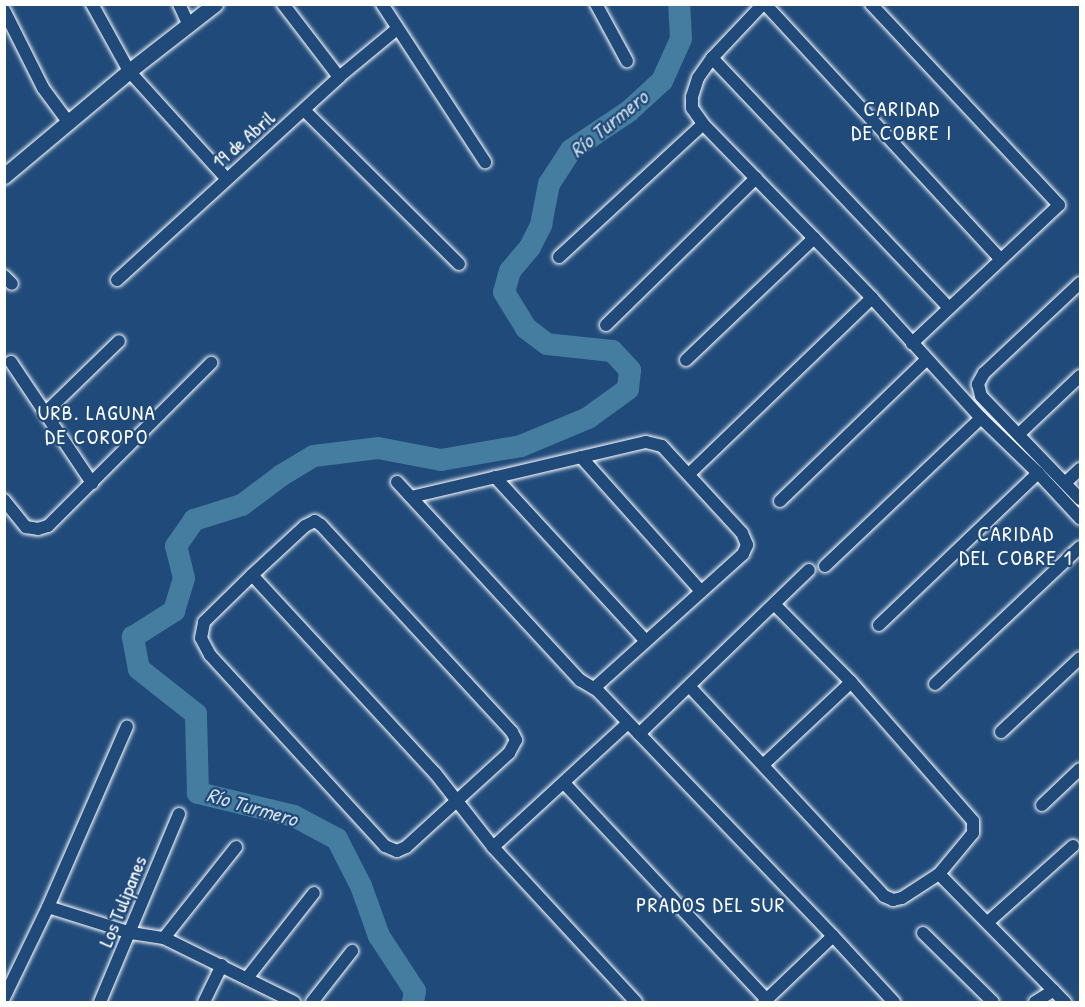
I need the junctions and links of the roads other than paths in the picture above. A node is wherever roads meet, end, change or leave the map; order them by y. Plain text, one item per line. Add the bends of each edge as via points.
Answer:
1 (92, 4) edge
2 (179, 4) edge
3 (215, 4) edge
4 (283, 4) edge
5 (382, 4) edge
6 (596, 4) edge
7 (764, 4) edge
8 (871, 4) edge
9 (4, 10) edge
10 (189, 25) junction
11 (396, 29) junction
12 (712, 58) junction
13 (627, 61) dead end
14 (129, 71) junction
15 (339, 78) junction
16 (305, 111) junction
17 (69, 123) junction
18 (703, 124) junction
19 (484, 162) dead end
20 (4, 176) edge
21 (756, 178) junction
22 (226, 179) junction
23 (814, 238) junction
24 (559, 257) dead end
25 (1000, 259) junction
26 (459, 264) dead end
27 (117, 280) dead end
28 (1080, 283) edge
29 (872, 298) junction
30 (949, 308) junction
31 (606, 325) dead end
32 (119, 341) dead end
33 (912, 343) junction
34 (927, 359) junction
35 (686, 360) dead end
36 (11, 362) dead end
37 (211, 363) dead end
38 (1080, 376) edge
39 (45, 413) junction
40 (981, 418) junction
41 (1018, 434) junction
42 (581, 457) junction
43 (1080, 469) edge
44 (1038, 473) junction
45 (689, 474) junction
46 (495, 477) junction
47 (397, 482) dead end
48 (92, 483) junction
49 (1065, 483) junction
50 (411, 497) junction
51 (4, 500) edge
52 (1080, 500) edge
53 (780, 501) dead end
54 (1080, 518) edge
55 (1080, 547) edge
56 (825, 566) dead end
57 (809, 570) dead end
58 (252, 575) junction
59 (701, 591) junction
60 (775, 605) junction
61 (879, 625) dead end
62 (646, 641) junction
63 (1080, 658) edge
64 (851, 682) junction
65 (935, 684) dead end
66 (690, 687) junction
67 (594, 688) junction
68 (628, 723) junction
69 (127, 726) dead end
70 (1001, 732) dead end
71 (639, 734) junction
72 (763, 765) junction
73 (1080, 769) edge
74 (564, 783) junction
75 (454, 800) junction
76 (1042, 805) dead end
77 (179, 814) dead end
78 (1073, 846) dead end
79 (236, 847) dead end
80 (493, 847) junction
81 (939, 874) junction
82 (314, 893) dead end
83 (48, 907) junction
84 (988, 922) junction
85 (131, 933) junction
86 (923, 933) dead end
87 (833, 936) junction
88 (164, 938) junction
89 (352, 951) dead end
90 (222, 965) junction
91 (247, 978) junction
92 (1053, 990) junction
93 (4, 998) edge
94 (765, 1001) edge
95 (100, 1002) edge
96 (204, 1002) edge
97 (294, 1002) edge
98 (312, 1002) edge
99 (636, 1002) edge
100 (894, 1002) edge
101 (993, 1002) edge
102 (1035, 1002) edge
103 (1065, 1002) edge

1 - 14 street
2 - 10 street
3 - 10 street
4 - 15 street
5 - 11 street
6 - 13 street
7 - 12 street
7 - 25 street
8 - 25 street via 1059,205
9 - 17 street via 43,88
10 - 14 street
11 - 15 street, 19 de Abril
11 - 19 street
12 - 18 street via 698,78 692,97 692,108
12 - 30 street
14 - 17 street
14 - 22 street
15 - 16 street, 19 de Abril
16 - 22 street, 19 de Abril
16 - 26 street
17 - 20 street
18 - 21 street
18 - 24 street
21 - 23 street
21 - 31 street
22 - 27 street, 19 de Abril
23 - 29 street
23 - 35 street
25 - 30 street
28 - 41 street via 979,380 981,396
29 - 33 street
29 - 45 street
30 - 33 street
32 - 39 street
33 - 34 street
34 - 40 street
34 - 53 street
36 - 39 street
37 - 48 street
38 - 41 street
39 - 48 street
40 - 44 street
40 - 56 street
41 - 49 street
42 - 45 street via 646,442 662,446
42 - 46 street
42 - 59 street
43 - 49 street
44 - 54 street
44 - 61 street
45 - 59 street via 742,533 747,545 743,554
46 - 50 street
46 - 62 street
47 - 50 street
48 - 51 street via 43,528 32,529 22,524
49 - 52 street
50 - 67 street via 579,680
55 - 65 street
57 - 60 street
58 - 75 street via 435,772
58 - 75 street via 204,622 201,638 210,655 386,846 397,851 406,847
58 - 75 street via 315,521 512,732 516,740 509,753
59 - 62 street
60 - 64 street
60 - 66 street
62 - 67 street
63 - 70 street
64 - 72 street
64 - 81 street via 973,821 973,833
66 - 71 street
66 - 72 street
67 - 68 street
68 - 71 street
68 - 74 street
69 - 83 street
71 - 87 street
72 - 81 street via 884,897 902,898
73 - 76 street
74 - 80 street
74 - 94 street
75 - 80 street
77 - 85 street, Los Tulipanes
78 - 84 street
79 - 88 street
80 - 99 street
81 - 84 street
82 - 91 street
83 - 85 street
83 - 93 street
84 - 92 street
85 - 88 street
85 - 95 street, Los Tulipanes
86 - 101 street
87 - 94 street
87 - 100 street
88 - 90 street
89 - 98 street
90 - 91 street
90 - 96 street
91 - 97 street
92 - 102 street
92 - 103 street

